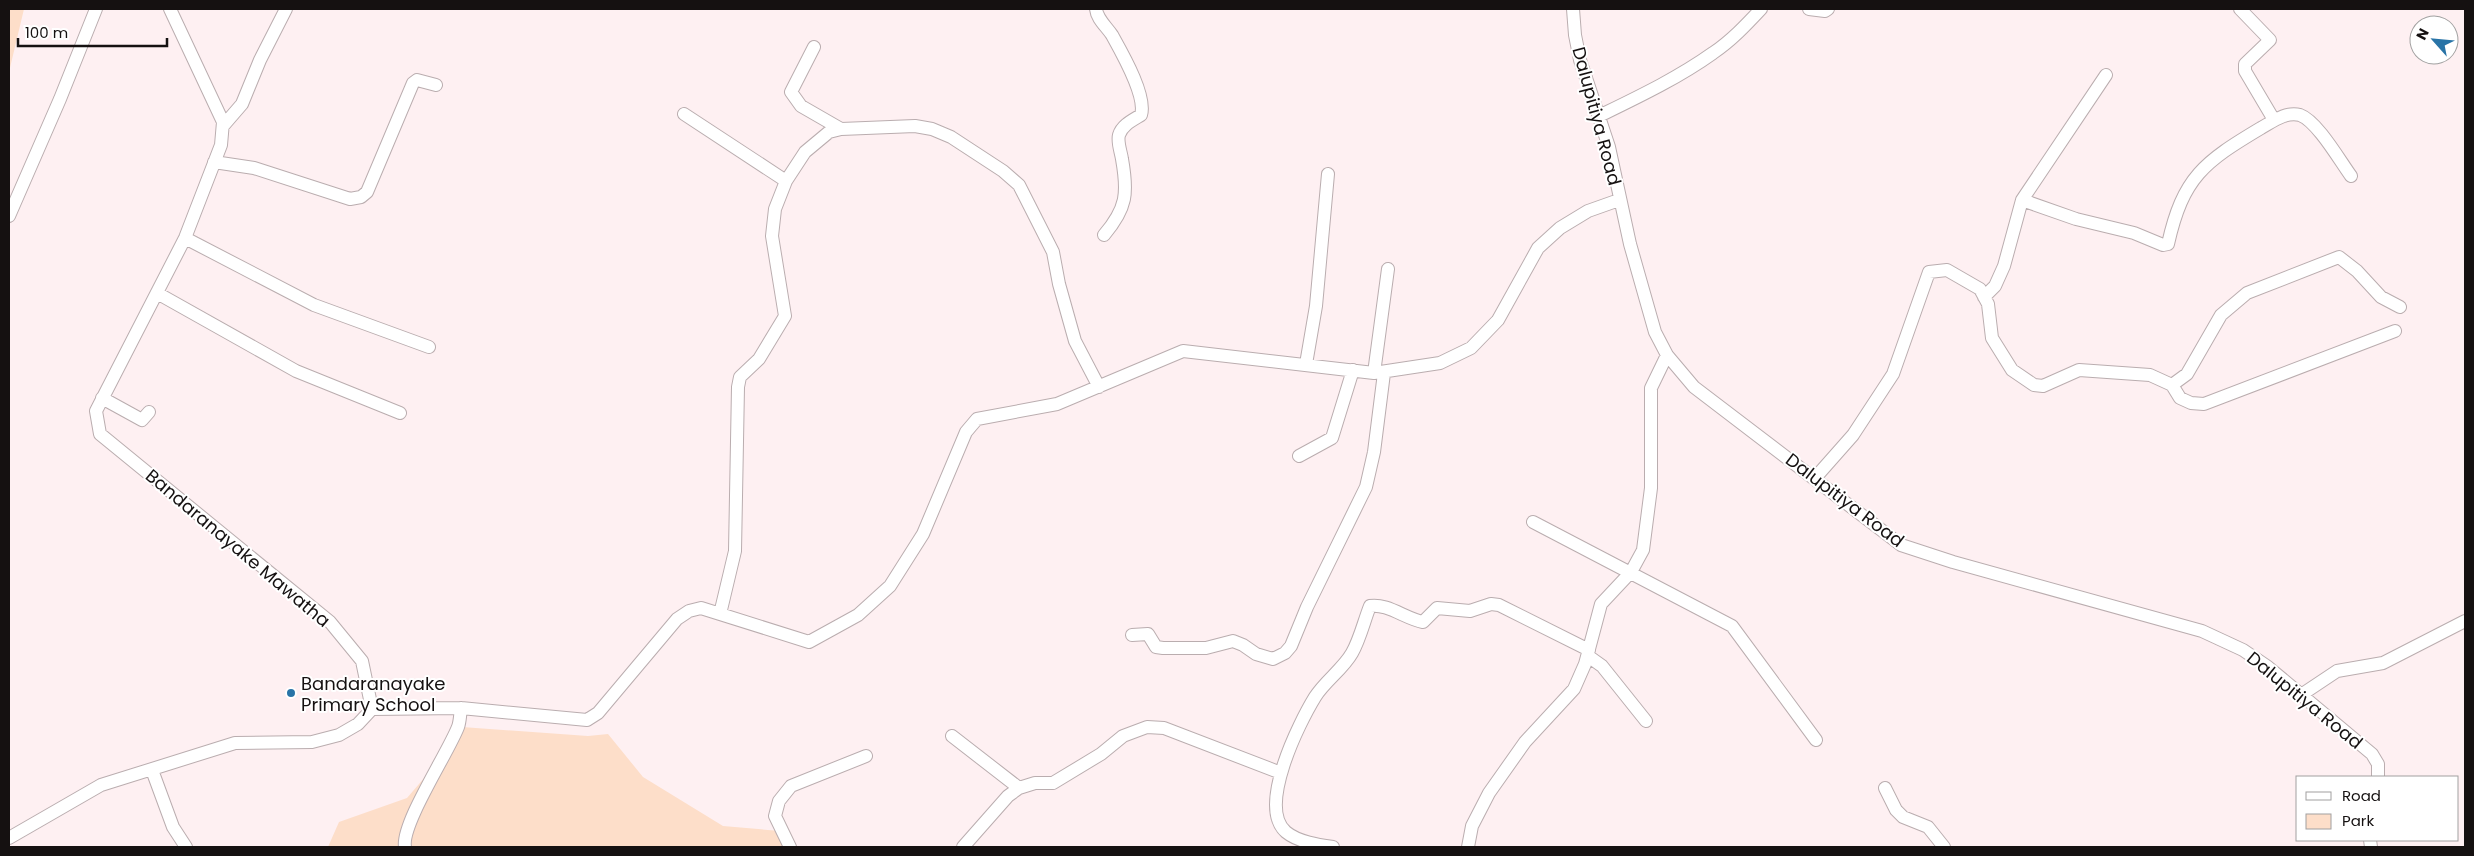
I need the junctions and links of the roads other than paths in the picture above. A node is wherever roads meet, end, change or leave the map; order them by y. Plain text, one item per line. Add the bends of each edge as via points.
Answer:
1 (96, 9) edge
2 (170, 9) edge
3 (286, 9) edge
4 (1096, 9) edge
5 (1573, 9) edge
6 (1761, 9) edge
7 (1809, 9) edge
8 (1828, 9) edge
9 (2240, 9) edge
10 (814, 47) dead end
11 (2106, 75) dead end
12 (436, 85) dead end
13 (684, 114) dead end
14 (1599, 116) junction
15 (2274, 120) junction
16 (223, 126) junction
17 (841, 129) junction
18 (214, 162) junction
19 (1328, 174) dead end
20 (2351, 176) dead end
21 (786, 181) junction
22 (1619, 200) junction
23 (2022, 200) junction
24 (9, 216) edge
25 (1104, 235) dead end
26 (185, 238) junction
27 (1388, 268) dead end
28 (157, 293) junction
29 (1984, 297) junction
30 (2400, 307) dead end
31 (2395, 330) dead end
32 (429, 347) dead end
33 (1667, 355) junction
34 (1306, 364) junction
35 (1353, 370) junction
36 (1379, 373) junction
37 (2172, 385) junction
38 (1098, 387) junction
39 (102, 398) junction
40 (149, 412) dead end
41 (400, 413) dead end
42 (1299, 456) dead end
43 (1815, 478) junction
44 (1532, 522) dead end
45 (1630, 572) junction
46 (720, 614) junction
47 (2465, 621) edge
48 (1132, 635) dead end
49 (1588, 654) junction
50 (2301, 695) junction
51 (461, 708) junction
52 (372, 709) junction
53 (1646, 721) dead end
54 (952, 736) dead end
55 (1816, 740) dead end
56 (866, 756) dead end
57 (152, 770) junction
58 (1281, 773) junction
59 (2378, 776) edge
60 (1019, 788) junction
61 (1885, 788) dead end
62 (9, 838) edge
63 (186, 847) edge
64 (405, 847) edge
65 (790, 847) edge
66 (963, 847) edge
67 (1333, 847) edge
68 (1468, 847) edge
69 (1944, 847) edge

1 - 24 street
2 - 16 street
3 - 16 street via 242,104
4 - 25 street via 1133,76 1144,108 1141,115 1124,126 1118,136 1126,180 1124,202 1118,218
5 - 14 street, Dalupitiya Road via 1580,60
6 - 14 street via 1738,34 1713,53
7 - 8 street
9 - 15 street via 2270,40 2245,64 2245,72
10 - 17 street via 791,92 801,106
11 - 23 street
12 - 18 street via 417,80 413,83 367,192 361,198 350,199 254,168
13 - 21 street
14 - 22 street, Dalupitiya Road via 1609,147
15 - 20 street via 2299,115 2314,125
15 - 23 street via 2202,168 2185,194 2171,226 2168,244 2076,219
16 - 18 street, Bandaranayake Mawatha via 221,145
17 - 21 street via 830,132 805,152
17 - 38 street via 915,126 932,129 951,137 1019,185 1053,252 1058,284 1075,341
18 - 26 street, Bandaranayake Mawatha
19 - 34 street via 1316,306
21 - 46 street via 775,209 772,236 785,316 759,359 740,378 738,387 735,551
22 - 33 street, Dalupitiya Road via 1640,286 1655,332
22 - 36 street via 1588,211 1560,228 1538,248 1498,320 1471,348 1440,363
23 - 29 street via 2004,266 1995,286
26 - 28 street, Bandaranayake Mawatha
26 - 32 street via 314,305
27 - 36 street
28 - 39 street, Bandaranayake Mawatha
28 - 41 street via 296,371
29 - 37 street via 1988,304 1992,338 2012,370 2034,385 2043,386 2079,370 2150,375
29 - 43 street via 1980,289 1947,270 1929,272 1893,374 1853,435
30 - 37 street via 2381,297 2339,257 2247,293 2221,315 2187,374
31 - 37 street via 2204,404 2191,404 2180,398
33 - 43 street, Dalupitiya Road via 1710,400
33 - 45 street via 1651,388 1650,488 1643,550
34 - 35 street
34 - 38 street via 1183,351
35 - 36 street
35 - 42 street via 1332,438
36 - 48 street via 1374,452 1366,487 1285,653 1273,658 1256,654 1233,641 1206,648 1156,647 1148,634
38 - 46 street via 1058,404 977,420 966,432 923,534 890,586 858,615 809,642
39 - 40 street via 142,420
39 - 52 street, Bandaranayake Mawatha via 96,411 100,434 330,622 362,661
43 - 50 street, Dalupitiya Road via 1901,545 1937,558 2202,631 2243,650
44 - 45 street
45 - 49 street via 1601,604
45 - 55 street via 1732,626
46 - 51 street via 701,608 677,619 598,713 587,720
47 - 50 street via 2383,662 2337,671
49 - 53 street via 1602,666
49 - 58 street via 1499,605 1491,604 1470,611 1437,608 1423,622 1378,605 1370,606 1351,653 1316,696 1304,717
49 - 68 street via 1574,688 1525,742 1489,794 1472,826
50 - 59 street, Dalupitiya Road via 2372,754 2378,764
51 - 52 street
51 - 64 street via 458,727 420,802 406,836
52 - 57 street via 358,724 339,735 312,742 235,743
54 - 60 street
56 - 65 street via 791,786 779,801 775,816
57 - 62 street via 102,785
57 - 63 street via 173,827
58 - 60 street via 1164,728 1147,727 1122,736 1101,754 1053,783 1035,783
58 - 67 street via 1275,800 1276,819 1294,837
60 - 66 street
61 - 69 street via 1899,814 1928,827

